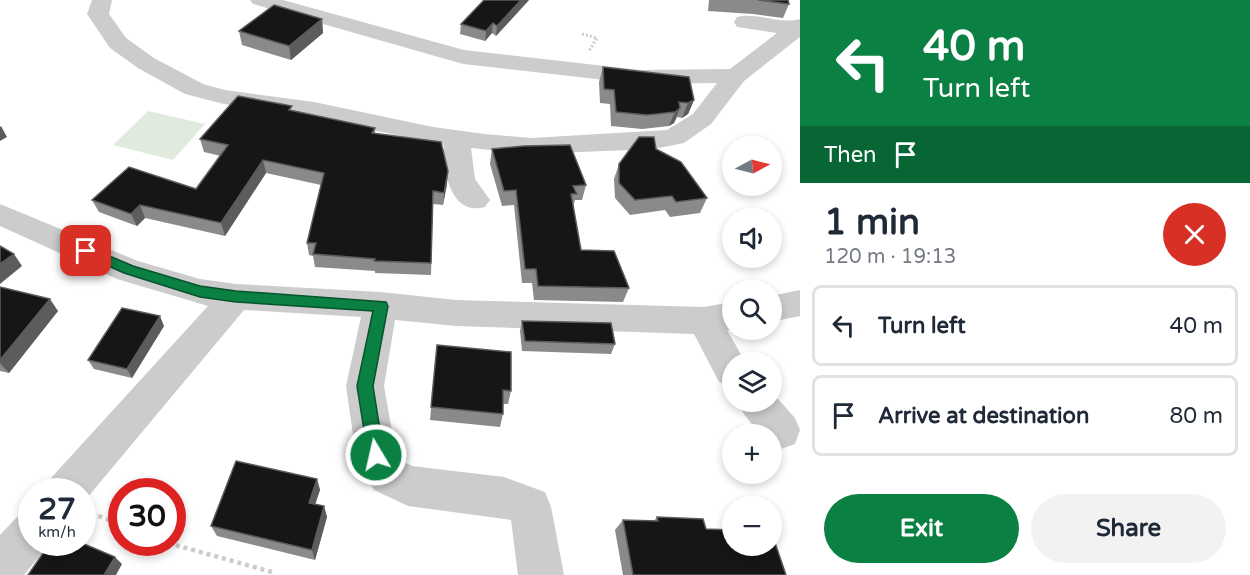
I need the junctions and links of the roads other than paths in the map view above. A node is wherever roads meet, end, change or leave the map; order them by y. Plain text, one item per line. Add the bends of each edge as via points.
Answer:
1 (102, 0) edge
2 (260, 0) edge
3 (745, 22) dead end
4 (798, 28) edge
5 (449, 34) dead end
6 (426, 46) junction
7 (677, 62) dead end
8 (736, 76) junction
9 (650, 77) junction
10 (458, 138) junction
11 (475, 200) dead end
12 (0, 214) edge
13 (236, 297) junction
14 (800, 303) edge
15 (381, 306) junction
16 (782, 307) edge
17 (718, 319) edge
18 (727, 352) edge
19 (765, 412) edge
20 (775, 424) edge
21 (78, 478) edge
22 (18, 548) edge
23 (0, 569) edge
24 (541, 575) edge

1 - 10 street via 98,15 117,43 194,89
2 - 6 street
3 - 4 street
4 - 8 street
5 - 6 street
6 - 9 street via 463,57
7 - 9 street via 651,63
8 - 9 street
8 - 10 street via 702,119 675,137 531,146
10 - 11 street via 459,178
12 - 13 street via 128,270 200,292
13 - 15 street
13 - 21 street
14 - 16 street
15 - 17 street via 456,313
15 - 24 street via 365,386 376,455 389,476 408,486 504,497 530,507
17 - 18 street
19 - 20 street
22 - 23 street

